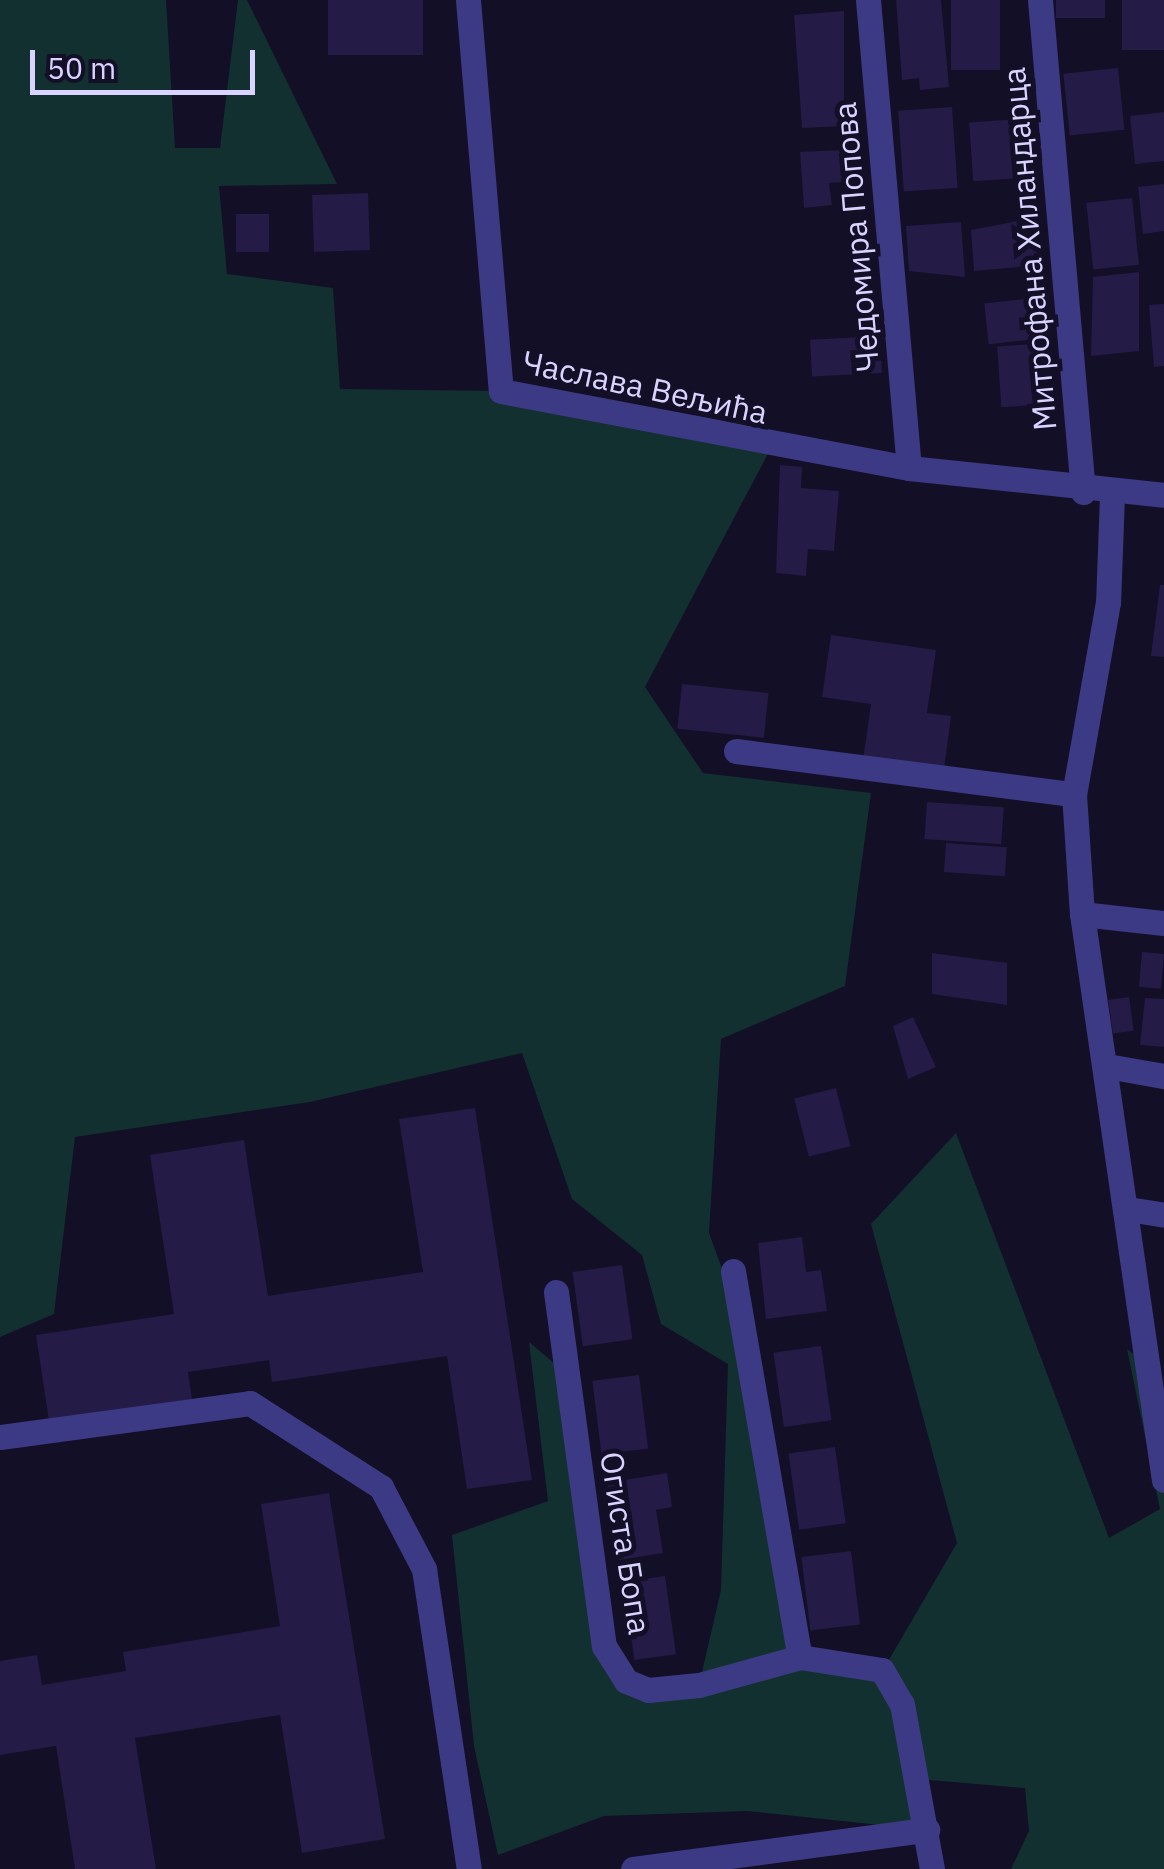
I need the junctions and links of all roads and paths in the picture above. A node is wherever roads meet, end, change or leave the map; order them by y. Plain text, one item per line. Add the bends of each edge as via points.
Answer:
1 (468, 0) edge
2 (868, 0) edge
3 (1040, 0) edge
4 (908, 468) junction
5 (1083, 492) junction
6 (1112, 495) junction
7 (1164, 495) edge
8 (736, 751) dead end
9 (1074, 794) junction
10 (1082, 914) junction
11 (1164, 923) edge
12 (1107, 1066) junction
13 (1164, 1076) edge
14 (1128, 1209) junction
15 (1164, 1215) edge
16 (733, 1272) dead end
17 (556, 1292) dead end
18 (1154, 1338) edge
19 (0, 1436) edge
20 (1164, 1480) edge
21 (800, 1657) junction
22 (927, 1830) junction
23 (469, 1869) edge
24 (633, 1869) edge
25 (932, 1869) edge

1 - 4 street, Часлава Вељића via 501,391
2 - 4 street, Чедомира Попова
3 - 5 street, Митрофана Хиландарца
4 - 5 street, Часлава Вељића
5 - 6 street, Часлава Вељића
6 - 7 street, Часлава Вељића
6 - 9 street via 1108,602
8 - 9 street
9 - 10 street
10 - 11 street
10 - 12 street
12 - 13 street
12 - 14 street
14 - 15 street
14 - 18 street
16 - 21 street
17 - 21 street, Огиста Бопа via 604,1646 626,1681 648,1690 699,1685
18 - 20 street
19 - 23 street via 250,1403 381,1486 424,1569
21 - 22 street, Огиста Бопа via 882,1670 902,1704
22 - 24 street
22 - 25 street, Огиста Бопа

